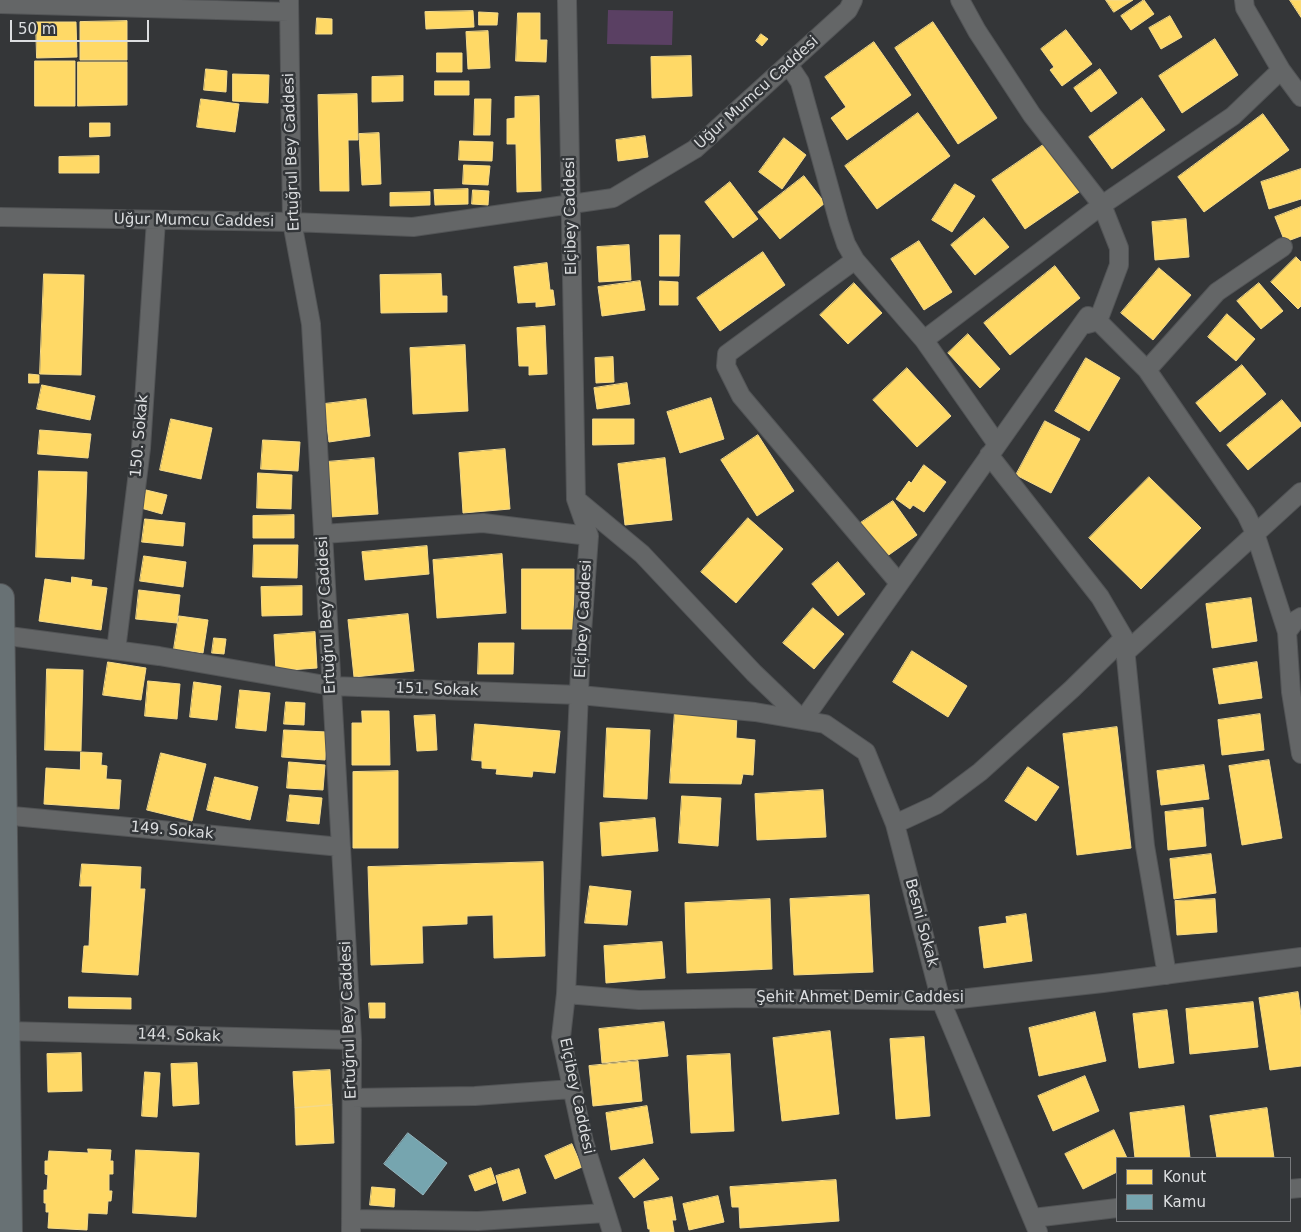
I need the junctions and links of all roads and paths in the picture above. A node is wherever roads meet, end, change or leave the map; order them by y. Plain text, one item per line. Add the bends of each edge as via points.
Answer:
1 (566, 0) edge
2 (853, 0) edge
3 (960, 0) edge
4 (1244, 0) edge
5 (0, 4) edge
6 (289, 6) edge
7 (788, 64) junction
8 (1281, 70) junction
9 (1301, 97) edge
10 (571, 203) junction
11 (1102, 205) junction
12 (0, 217) edge
13 (156, 220) junction
14 (292, 222) junction
15 (1283, 247) dead end
16 (855, 260) junction
17 (1089, 324) junction
18 (924, 340) junction
19 (1148, 370) junction
20 (993, 450) junction
21 (1301, 492) edge
22 (576, 500) junction
23 (1255, 533) junction
24 (323, 534) junction
25 (589, 536) junction
26 (899, 583) junction
27 (0, 598) edge
28 (1301, 617) edge
29 (1287, 632) junction
30 (0, 635) edge
31 (1124, 645) junction
32 (116, 650) junction
33 (331, 686) junction
34 (580, 695) junction
35 (803, 720) junction
36 (866, 752) joint
37 (1301, 754) edge
38 (2, 816) junction
39 (895, 824) junction
40 (341, 847) junction
41 (1301, 957) edge
42 (1167, 974) junction
43 (566, 994) junction
44 (941, 1001) junction
45 (6, 1031) junction
46 (352, 1040) junction
47 (572, 1089) junction
48 (352, 1098) junction
49 (1116, 1208) edge
50 (605, 1214) junction
51 (1036, 1225) edge
52 (351, 1226) edge
53 (8, 1232) edge
54 (612, 1232) edge

1 - 10 street, Elçibey Caddesi
2 - 7 street, Uğur Mumcu Caddesi via 848,10
3 - 11 street via 1032,115
4 - 8 street via 1245,8
5 - 6 street
6 - 14 street, Ertuğrul Bey Caddesi
7 - 10 street, Uğur Mumcu Caddesi via 695,149 613,198
7 - 16 street via 800,82 839,223
8 - 9 street
8 - 11 street via 1233,116
10 - 14 street, Uğur Mumcu Caddesi via 413,227
10 - 22 street, Elçibey Caddesi
11 - 17 street via 1119,248 1119,265
11 - 18 street
12 - 13 street, Uğur Mumcu Caddesi
13 - 14 street, Uğur Mumcu Caddesi
13 - 32 street, 150. Sokak via 140,448
14 - 24 street, Ertuğrul Bey Caddesi via 311,324
15 - 19 street via 1217,292
16 - 18 street
16 - 26 street via 727,354 726,366 741,396
17 - 19 street
17 - 20 street
18 - 20 street
19 - 23 street via 1246,514
20 - 26 street
20 - 31 street via 1100,596
21 - 23 street
22 - 25 street, Elçibey Caddesi
22 - 35 street via 642,554
23 - 29 street
23 - 31 street
24 - 25 street via 483,523
24 - 33 street, Ertuğrul Bey Caddesi
25 - 34 street, Elçibey Caddesi
26 - 35 street
27 - 30 highway
28 - 29 street
29 - 37 street via 1291,692
30 - 32 street, 151. Sokak
30 - 38 highway
31 - 39 street via 980,772 936,805
31 - 42 street via 1145,846
32 - 33 street, 151. Sokak
33 - 34 street, 151. Sokak
33 - 40 street, Ertuğrul Bey Caddesi
34 - 35 street, 151. Sokak via 755,712
34 - 43 street, Elçibey Caddesi
35 - 36 street, 151. Sokak via 825,724
36 - 39 street, Besni Sokak
38 - 40 street, 149. Sokak
38 - 45 highway
39 - 44 street, Besni Sokak
40 - 46 street, Ertuğrul Bey Caddesi
41 - 42 street, Şehit Ahmet Demir Caddesi
42 - 44 street, Şehit Ahmet Demir Caddesi
43 - 44 street, Şehit Ahmet Demir Caddesi via 638,1000
43 - 47 street, Elçibey Caddesi via 561,1037
44 - 51 street, Besni Sokak
45 - 46 street, 144. Sokak
45 - 53 highway
46 - 48 street, Ertuğrul Bey Caddesi
47 - 48 street via 475,1096
47 - 50 street, Elçibey Caddesi
48 - 52 street, Ertuğrul Bey Caddesi
49 - 51 street
50 - 52 street
50 - 54 street, Elçibey Caddesi

